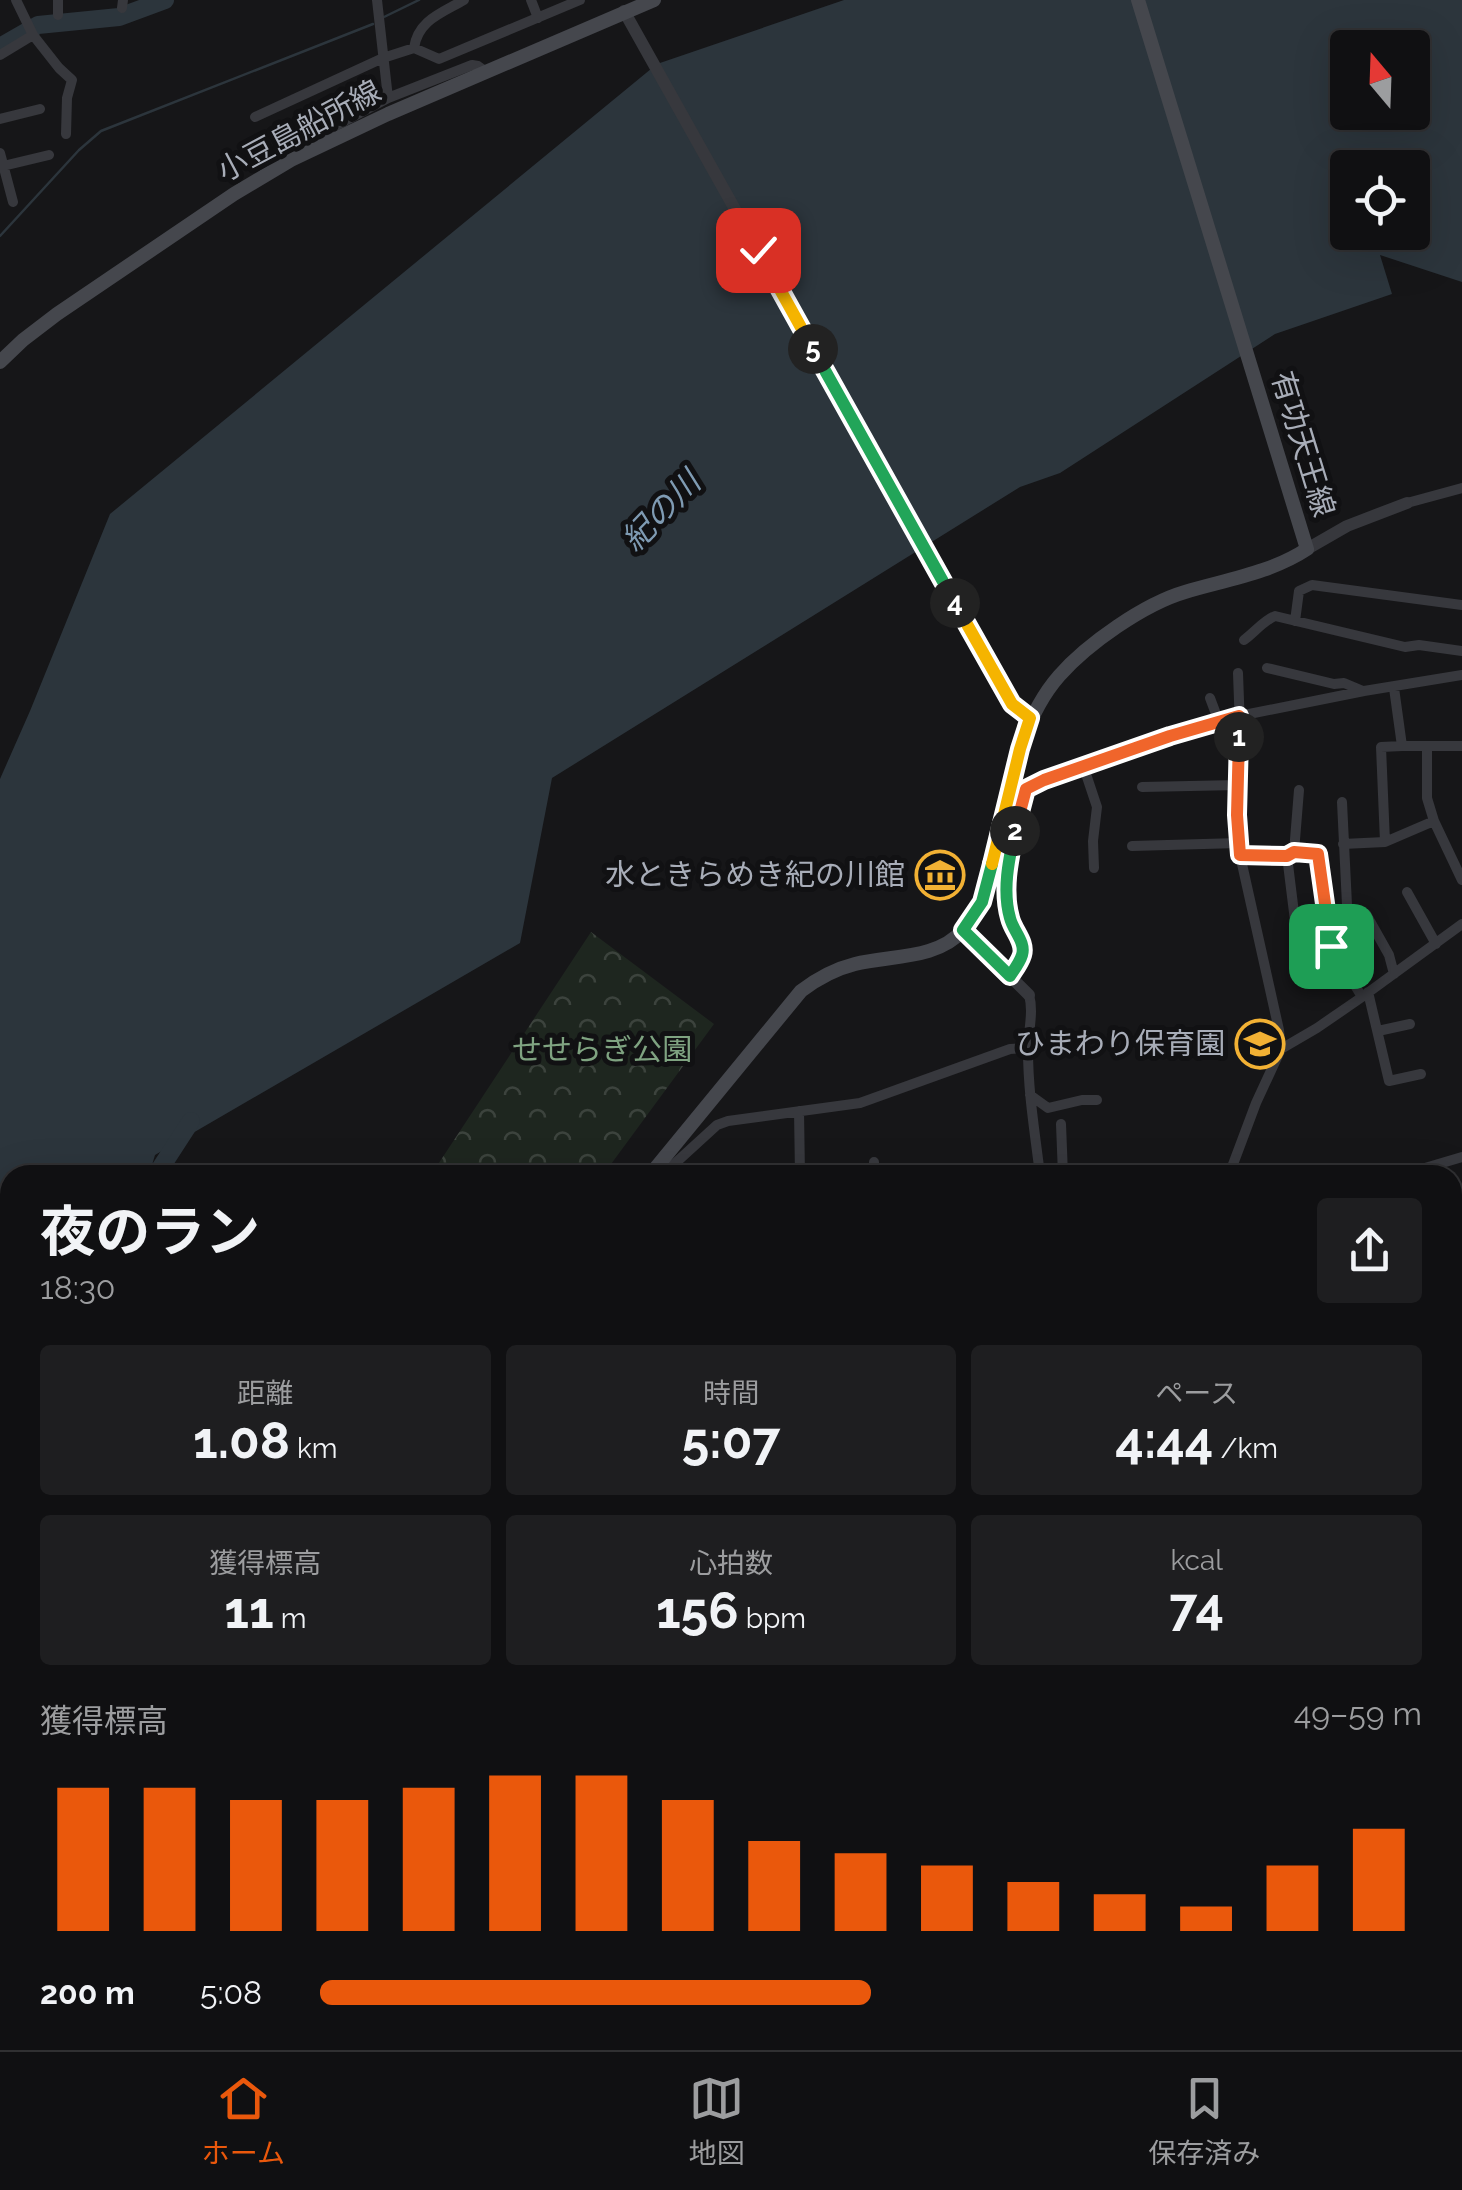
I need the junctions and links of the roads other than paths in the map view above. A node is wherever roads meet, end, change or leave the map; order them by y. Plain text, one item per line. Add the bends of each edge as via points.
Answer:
1 (16, 0) edge
2 (58, 0) edge
3 (378, 0) edge
4 (464, 0) edge
5 (530, 0) edge
6 (580, 0) edge
7 (654, 0) edge
8 (1138, 0) edge
9 (58, 15) dead end
10 (628, 17) junction
11 (538, 18) junction
12 (30, 30) junction
13 (414, 48) junction
14 (0, 54) edge
15 (383, 58) junction
16 (485, 72) junction
17 (388, 98) junction
18 (40, 109) dead end
19 (256, 117) dead end
20 (0, 119) edge
21 (66, 134) dead end
22 (312, 150) junction
23 (0, 153) edge
24 (49, 155) dead end
25 (4, 166) junction
26 (13, 202) dead end
27 (0, 362) edge
28 (1462, 488) edge
29 (1407, 503) joint
30 (1307, 549) junction
31 (1462, 605) edge
32 (1295, 620) junction
33 (1244, 640) dead end
34 (1462, 651) edge
35 (1267, 668) dead end
36 (1238, 674) dead end
37 (1462, 675) edge
38 (1394, 688) junction
39 (1364, 691) junction
40 (1210, 698) dead end
41 (1239, 716) junction
42 (1030, 718) junction
43 (1219, 722) junction
44 (1402, 746) junction
45 (1427, 746) junction
46 (1462, 746) edge
47 (1083, 765) junction
48 (1238, 785) junction
49 (1142, 788) dead end
50 (1299, 790) dead end
51 (1342, 802) dead end
52 (1434, 822) junction
53 (1385, 842) junction
54 (1343, 844) junction
55 (1132, 846) dead end
56 (1240, 849) junction
57 (1290, 854) junction
58 (1094, 868) dead end
59 (1461, 875) edge
60 (1406, 892) dead end
61 (1348, 905) dead end
62 (1366, 914) dead end
63 (1462, 924) edge
64 (963, 930) junction
65 (1297, 937) dead end
66 (1436, 944) junction
67 (1394, 974) junction
68 (1010, 976) junction
69 (1365, 994) junction
70 (1029, 995) joint
71 (1410, 1024) dead end
72 (1378, 1031) junction
73 (1028, 1048) junction
74 (1280, 1049) junction
75 (1421, 1074) dead end
76 (1030, 1095) junction
77 (1097, 1100) dead end
78 (799, 1110) junction
79 (1061, 1124) dead end
80 (1462, 1156) edge
81 (663, 1165) edge
82 (667, 1165) edge
83 (800, 1165) edge
84 (1039, 1165) edge
85 (1063, 1165) edge
86 (1233, 1165) edge
87 (1434, 1165) edge

1 - 12 street
2 - 9 street
3 - 15 street
4 - 13 street via 420,26
5 - 11 street
6 - 11 street
7 - 10 main road, 小豆島船所線
8 - 30 main road, 有功天王線
10 - 16 main road, 小豆島船所線
10 - 42 street via 1012,704
11 - 13 street via 439,59
12 - 14 street
12 - 21 street via 72,80
13 - 15 street
15 - 17 street
15 - 19 street
16 - 17 street via 472,65
16 - 22 main road, 小豆島船所線
17 - 22 street via 322,132
18 - 20 street
22 - 27 main road, 小豆島船所線 via 73,303
23 - 25 street
24 - 25 street
25 - 26 street
28 - 29 street
29 - 30 street
30 - 42 main road, 有功天王線 via 1140,612 1059,676
31 - 32 street via 1312,584 1299,590
32 - 33 street via 1276,616
32 - 34 street via 1405,647
35 - 39 street
36 - 41 street
37 - 38 street
38 - 39 street
38 - 44 street
39 - 41 street
40 - 43 street
41 - 43 street
41 - 48 street
42 - 64 main road, 有功天王線 via 982,902
43 - 47 street
44 - 45 street
44 - 53 street via 1381,746
45 - 46 street
45 - 52 street
47 - 58 street via 1097,806
47 - 68 street via 1026,789 1007,864 1010,920 1023,945
48 - 49 street
48 - 56 street
50 - 57 street
51 - 54 street
52 - 53 street
52 - 59 street
53 - 54 street
54 - 61 street
55 - 56 street
56 - 57 street
56 - 74 street
57 - 65 street
57 - 69 street via 1318,854 1331,946
60 - 66 street
62 - 67 street
63 - 66 street
64 - 68 street
64 - 81 main road via 933,949 859,962 801,990
66 - 67 street
67 - 69 street
68 - 70 street
69 - 72 street
69 - 74 street
70 - 73 street
71 - 72 street
72 - 75 street via 1389,1081
73 - 76 street
73 - 78 street via 860,1103
74 - 86 street
76 - 77 street via 1048,1108
76 - 84 street
78 - 82 street via 717,1125
78 - 83 street
79 - 85 street
80 - 87 street

